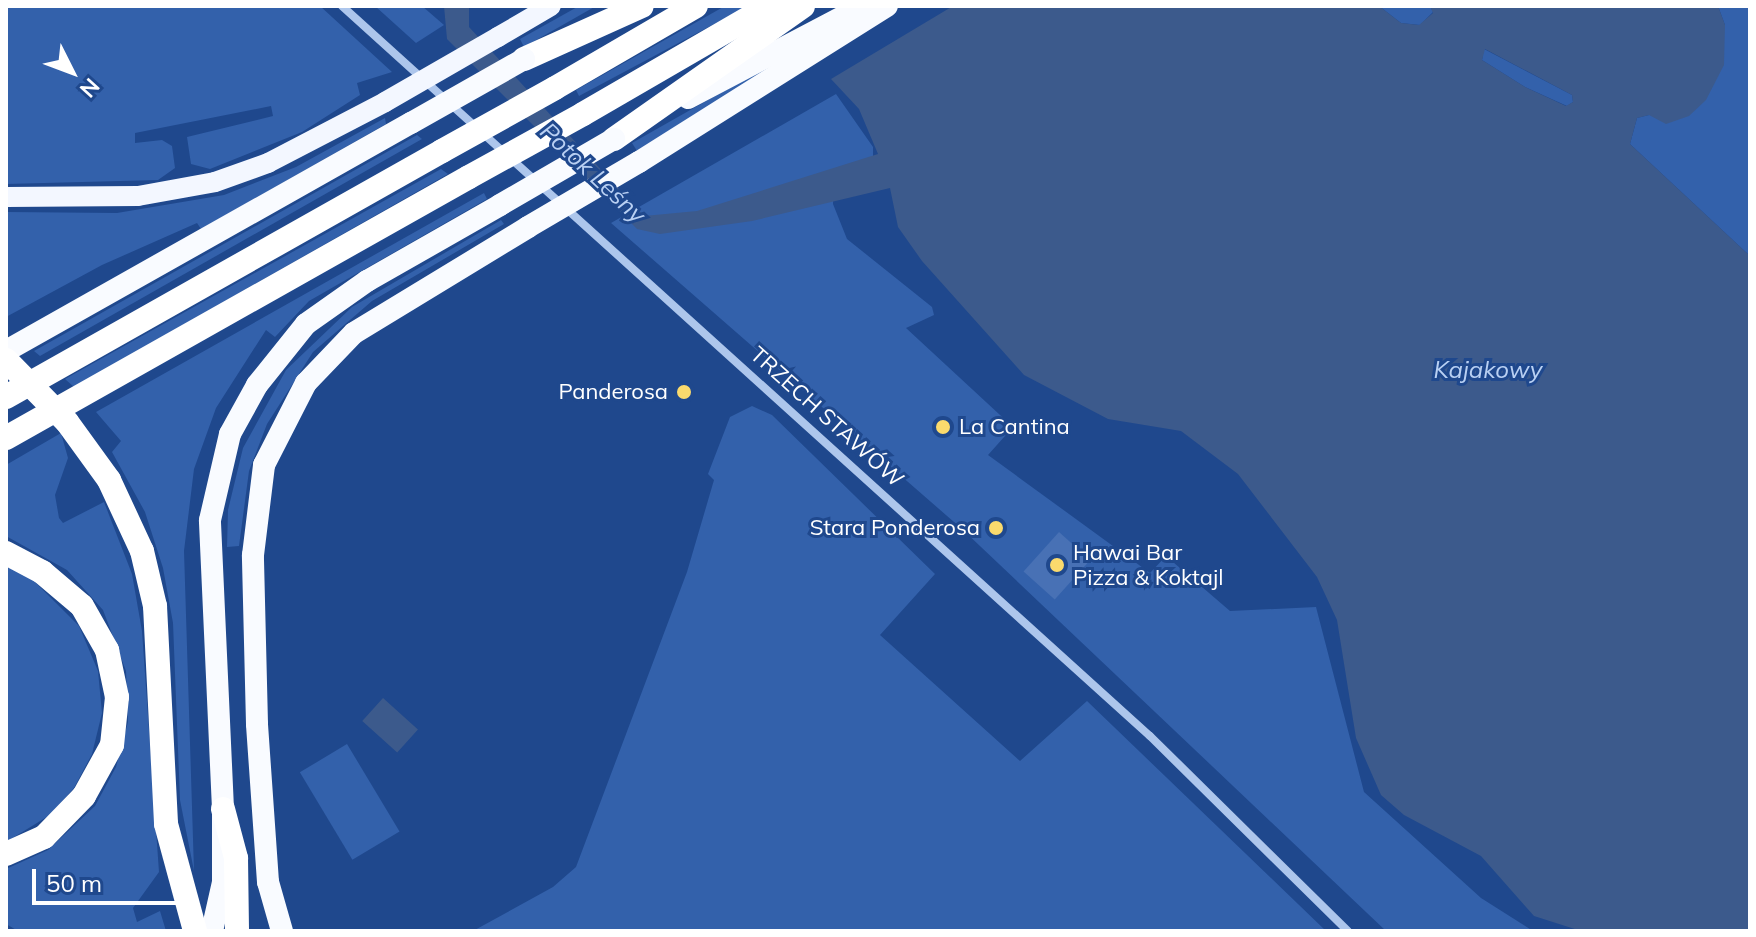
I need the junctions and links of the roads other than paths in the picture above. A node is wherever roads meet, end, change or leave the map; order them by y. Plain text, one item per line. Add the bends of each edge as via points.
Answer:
1 (342, 6) edge
2 (551, 6) edge
3 (614, 6) edge
4 (642, 6) edge
5 (696, 6) edge
6 (769, 6) edge
7 (803, 6) edge
8 (864, 6) edge
9 (887, 6) edge
10 (524, 59) junction
11 (614, 139) junction
12 (6, 197) edge
13 (6, 351) edge
14 (6, 360) edge
15 (6, 397) edge
16 (6, 438) edge
17 (6, 553) edge
18 (223, 809) junction
19 (6, 854) edge
20 (195, 931) edge
21 (212, 931) edge
22 (237, 931) edge
23 (282, 931) edge
24 (1348, 931) edge

1 - 24 street, TRZECH STAWÓW via 1139,727
2 - 12 main road, bridge via 385,102 268,163 215,182 138,196
3 - 10 highway
4 - 10 highway
5 - 15 highway, bridge
6 - 16 highway, bridge
7 - 11 highway
8 - 11 highway
9 - 23 highway, bridge via 354,333 306,383 264,465 253,555 266,868
10 - 13 highway, bridge
11 - 18 highway, bridge via 367,281 306,324 257,385 230,434 210,520
14 - 20 highway, bridge via 80,437 109,480 142,551 159,649 166,824
17 - 19 highway via 42,572 82,606 107,650 117,697 112,745 84,796 44,837
18 - 21 highway via 223,882
18 - 22 highway via 236,858

